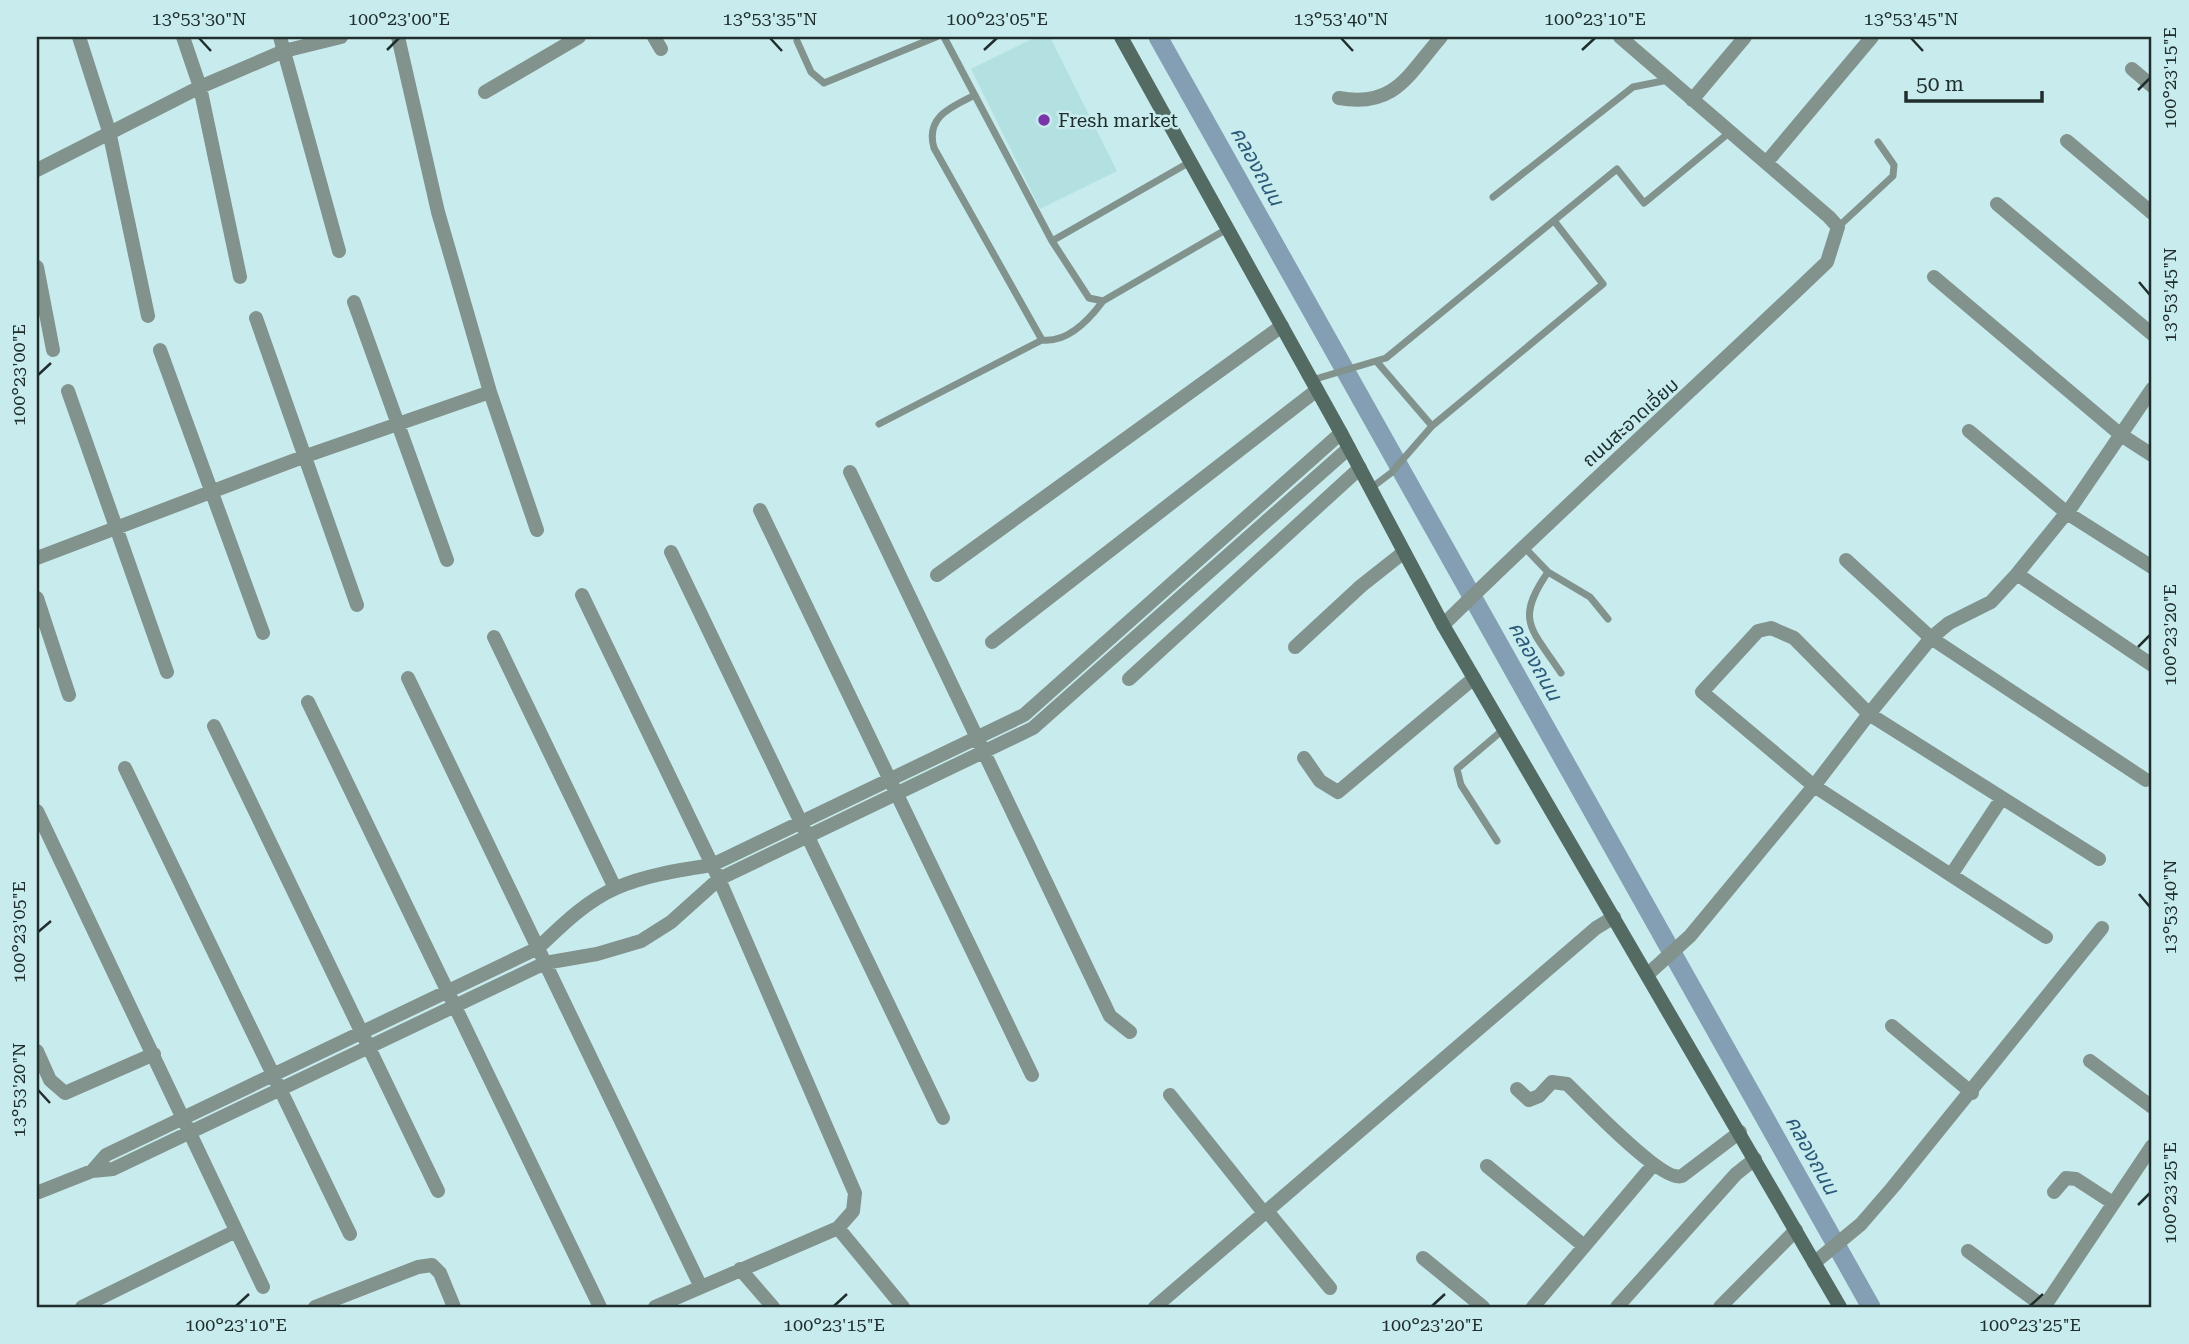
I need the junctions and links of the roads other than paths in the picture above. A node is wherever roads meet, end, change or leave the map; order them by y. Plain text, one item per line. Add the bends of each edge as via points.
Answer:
1 (79, 37) edge
2 (183, 37) edge
3 (341, 37) edge
4 (398, 37) edge
5 (936, 37) edge
6 (944, 37) edge
7 (1121, 37) edge
8 (1441, 37) edge
9 (1620, 37) edge
10 (1745, 37) edge
11 (1872, 37) edge
12 (575, 38) edge
13 (797, 41) dead end
14 (282, 44) edge
15 (2132, 69) dead end
16 (1669, 80) junction
17 (2152, 86) edge
18 (200, 87) junction
19 (485, 92) dead end
20 (975, 95) junction
21 (1339, 98) dead end
22 (1692, 100) junction
23 (109, 131) junction
24 (1730, 132) junction
25 (2067, 141) dead end
26 (1878, 142) dead end
27 (1190, 162) junction
28 (1766, 163) junction
29 (37, 170) edge
30 (1493, 197) dead end
31 (1997, 204) dead end
32 (2152, 213) edge
33 (1555, 222) junction
34 (1227, 229) junction
35 (1837, 235) junction
36 (1052, 241) junction
37 (339, 251) dead end
38 (37, 267) edge
39 (240, 276) dead end
40 (1934, 277) dead end
41 (1103, 301) junction
42 (354, 302) dead end
43 (148, 316) dead end
44 (256, 318) dead end
45 (1282, 326) junction
46 (2152, 334) edge
47 (1042, 340) junction
48 (53, 350) dead end
49 (160, 351) dead end
50 (1377, 362) junction
51 (1315, 385) junction
52 (2152, 389) edge
53 (68, 391) dead end
54 (489, 392) junction
55 (879, 424) dead end
56 (400, 425) junction
57 (1432, 426) junction
58 (1969, 431) dead end
59 (1341, 433) junction
60 (2121, 435) junction
61 (1349, 448) junction
62 (2152, 455) edge
63 (303, 457) junction
64 (1360, 468) junction
65 (850, 472) dead end
66 (1371, 488) junction
67 (211, 494) junction
68 (760, 510) dead end
69 (2067, 513) junction
70 (117, 528) junction
71 (537, 530) dead end
72 (1524, 547) junction
73 (671, 552) dead end
74 (1405, 552) junction
75 (37, 558) edge
76 (447, 560) dead end
77 (1846, 560) dead end
78 (2152, 567) edge
79 (1548, 572) junction
80 (2017, 574) junction
81 (937, 575) dead end
82 (582, 595) dead end
83 (37, 598) edge
84 (358, 605) dead end
85 (1608, 619) dead end
86 (1443, 625) junction
87 (263, 633) dead end
88 (494, 637) dead end
89 (1931, 638) junction
90 (992, 642) dead end
91 (1295, 647) dead end
92 (2152, 665) edge
93 (167, 672) dead end
94 (1561, 673) dead end
95 (408, 678) dead end
96 (1475, 678) junction
97 (1129, 679) dead end
98 (1061, 682) junction
99 (69, 695) dead end
100 (1071, 695) junction
101 (308, 702) dead end
102 (1869, 714) junction
103 (214, 726) dead end
104 (1504, 729) junction
105 (977, 737) junction
106 (984, 752) junction
107 (1304, 758) dead end
108 (125, 768) dead end
109 (890, 779) junction
110 (2146, 780) dead end
111 (1814, 786) junction
112 (897, 794) junction
113 (2002, 798) junction
114 (37, 811) edge
115 (801, 822) junction
116 (808, 837) junction
117 (1497, 841) dead end
118 (2099, 859) dead end
119 (712, 865) junction
120 (1951, 875) junction
121 (719, 879) junction
122 (615, 888) junction
123 (1614, 917) junction
124 (2102, 929) dead end
125 (2046, 937) dead end
126 (538, 948) junction
127 (545, 963) junction
128 (1648, 974) junction
129 (448, 991) junction
130 (455, 1006) junction
131 (1892, 1026) dead end
132 (362, 1032) junction
133 (1130, 1032) dead end
134 (369, 1047) junction
135 (37, 1051) edge
136 (154, 1054) junction
137 (2090, 1061) dead end
138 (273, 1075) junction
139 (1032, 1075) dead end
140 (1517, 1089) dead end
141 (280, 1090) junction
142 (1972, 1093) junction
143 (1170, 1095) dead end
144 (2152, 1107) edge
145 (184, 1118) junction
146 (943, 1118) dead end
147 (1740, 1132) junction
148 (188, 1133) junction
149 (2152, 1146) edge
150 (1755, 1159) junction
151 (1653, 1165) junction
152 (1488, 1166) dead end
153 (92, 1171) junction
154 (438, 1191) dead end
155 (39, 1192) dead end
156 (2054, 1192) dead end
157 (2113, 1203) junction
158 (1266, 1212) junction
159 (838, 1228) junction
160 (1796, 1230) junction
161 (236, 1231) junction
162 (350, 1234) dead end
163 (1584, 1247) junction
164 (1968, 1251) dead end
165 (1423, 1258) dead end
166 (1819, 1259) junction
167 (740, 1269) junction
168 (700, 1285) junction
169 (263, 1287) dead end
170 (1330, 1288) dead end
171 (334, 1304) edge
172 (82, 1307) edge
173 (316, 1307) edge
174 (454, 1307) edge
175 (600, 1307) edge
176 (655, 1307) edge
177 (773, 1307) edge
178 (903, 1307) edge
179 (1155, 1307) edge
180 (1483, 1307) edge
181 (1533, 1307) edge
182 (1617, 1307) edge
183 (1720, 1307) edge
184 (1840, 1307) edge
185 (2044, 1307) edge

1 - 23 street
2 - 18 street
3 - 14 street
4 - 54 street via 438,212
5 - 13 lane via 824,83 811,72
6 - 20 lane
7 - 27 street
8 - 21 street via 1396,89 1375,100
9 - 16 street
10 - 22 street
11 - 28 street
12 - 19 street
14 - 18 street
14 - 37 street
15 - 17 street
16 - 22 street
16 - 30 lane via 1633,87
18 - 23 street
18 - 39 street
20 - 36 lane
20 - 47 lane via 944,111 930,136
22 - 24 street
23 - 29 street
23 - 43 street
24 - 28 street
24 - 33 lane via 1644,203 1617,169
25 - 32 street
26 - 35 lane via 1894,165 1893,176
27 - 34 street
27 - 36 lane
28 - 35 street
31 - 46 street
33 - 50 lane
33 - 57 lane via 1603,284
34 - 41 lane
34 - 45 street
35 - 72 street, ถนนสะอาดเอี่ยม via 1827,262
36 - 41 lane via 1089,298
38 - 48 street
40 - 60 street
41 - 47 lane via 1090,318 1063,337
42 - 56 street
44 - 63 street
45 - 51 street
45 - 81 street
47 - 55 lane
49 - 67 street
50 - 51 lane via 1330,373
50 - 57 lane
51 - 59 street
51 - 90 street
52 - 60 street
53 - 70 street
54 - 56 street
54 - 71 street
56 - 63 street
56 - 76 street
57 - 66 lane via 1391,473
58 - 69 street
59 - 61 street
59 - 98 street
60 - 62 street
60 - 69 street
61 - 64 street
61 - 100 street
63 - 67 street
63 - 84 street
64 - 66 street
64 - 97 street
65 - 105 street
66 - 74 street
67 - 70 street
67 - 87 street
68 - 109 street
69 - 78 street
69 - 80 street
70 - 75 street
70 - 93 street
72 - 79 lane
72 - 86 street, ถนนสะอาดเอี่ยม
73 - 115 street
74 - 86 street
74 - 91 street
77 - 89 street
79 - 85 lane via 1590,597
79 - 94 lane via 1527,610 1530,627
80 - 89 street via 1991,602 1949,623
80 - 92 street
82 - 119 street
83 - 99 street
86 - 96 street
88 - 122 street
89 - 102 street
89 - 110 street
95 - 126 street
96 - 104 street
96 - 107 street via 1338,792 1320,781
98 - 100 street
98 - 105 street via 1024,715
100 - 106 street via 1033,729
101 - 129 street
102 - 111 street
102 - 111 street via 1794,638 1771,628 1758,631 1702,692
102 - 113 street
103 - 132 street
104 - 117 lane via 1457,769 1461,785
104 - 123 street
105 - 106 street
105 - 109 street
106 - 112 street
106 - 133 street via 1110,1016
108 - 138 street
109 - 112 street
109 - 115 street
111 - 120 street
111 - 128 street via 1690,936
112 - 116 street
112 - 139 street
113 - 118 street
113 - 120 street
114 - 136 street
115 - 116 street
115 - 119 street
116 - 121 street
116 - 146 street
119 - 121 street
119 - 122 street
120 - 125 street
121 - 127 street via 671,922 641,941
121 - 159 street via 855,1193 853,1210
122 - 126 street via 575,914
123 - 128 street
123 - 158 street
124 - 142 street
126 - 127 street
126 - 129 street
127 - 130 street
127 - 168 street
128 - 147 street
129 - 130 street
129 - 132 street
130 - 134 street
130 - 175 street
131 - 142 street
132 - 134 street
132 - 138 street
134 - 141 street
134 - 154 street
135 - 136 street via 50,1080 65,1093
136 - 145 street
137 - 144 street
138 - 141 street
138 - 145 street
140 - 151 street via 1529,1100 1552,1083 1567,1084
141 - 148 street
141 - 162 street
142 - 166 street via 1861,1224
143 - 158 street
145 - 148 street
145 - 153 street via 106,1155
147 - 150 street
147 - 151 street via 1680,1177
148 - 153 street via 113,1169
148 - 161 street
149 - 157 street
150 - 160 street
150 - 182 street via 1736,1174
151 - 163 street
152 - 163 street
153 - 155 street
156 - 157 street via 2066,1178 2076,1179
157 - 185 street
158 - 170 street
158 - 179 street
159 - 167 street
159 - 178 street
160 - 166 street
160 - 183 street
161 - 169 street
161 - 172 street
163 - 181 street
164 - 185 street
165 - 180 street
166 - 184 street
167 - 168 street
167 - 177 street
168 - 176 street
171 - 173 street
171 - 174 street via 432,1265

